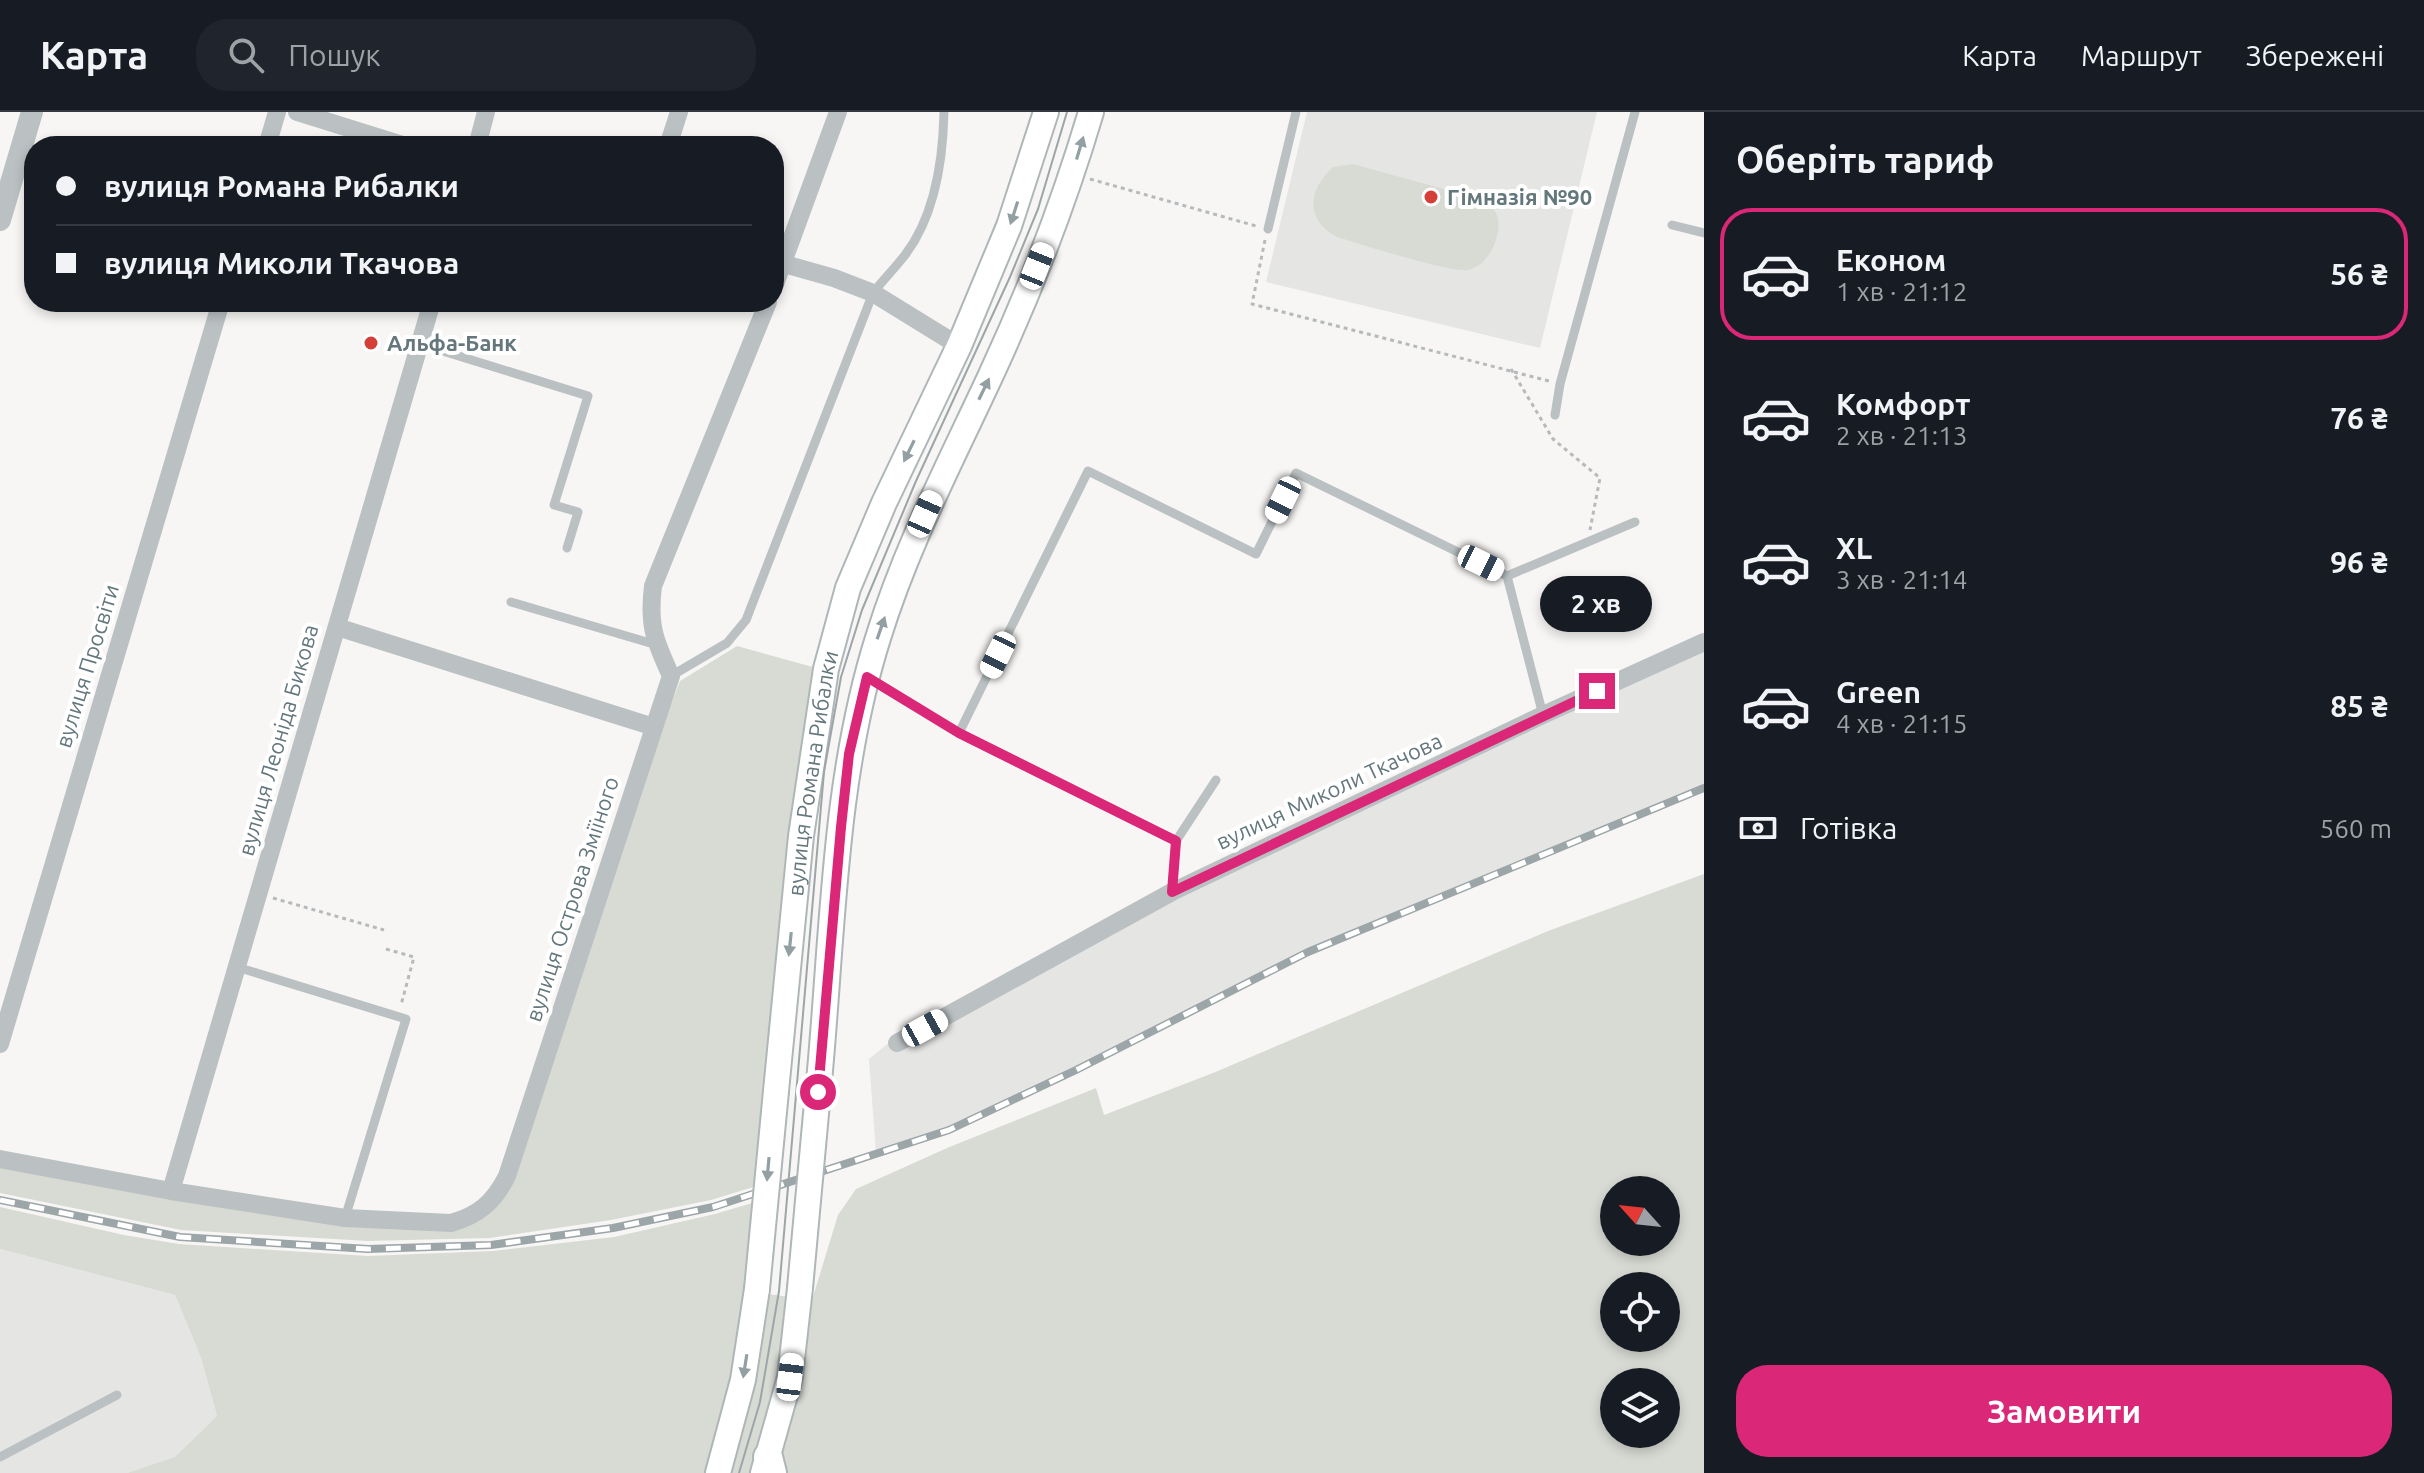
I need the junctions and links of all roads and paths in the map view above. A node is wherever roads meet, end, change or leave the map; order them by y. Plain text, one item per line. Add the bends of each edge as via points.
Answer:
1 (32, 112) edge
2 (277, 112) edge
3 (297, 112) edge
4 (486, 112) edge
5 (679, 112) edge
6 (838, 112) edge
7 (944, 112) edge
8 (1046, 112) edge
9 (1091, 112) edge
10 (1296, 112) edge
11 (1635, 112) edge
12 (25, 136) edge
13 (270, 136) edge
14 (374, 136) edge
15 (480, 136) edge
16 (671, 136) edge
17 (24, 139) edge
18 (1072, 174) junction
19 (0, 220) edge
20 (1672, 225) dead end
21 (1268, 229) junction
22 (1704, 233) edge
23 (784, 249) edge
24 (784, 263) edge
25 (873, 293) junction
26 (218, 312) edge
27 (429, 312) edge
28 (764, 312) edge
29 (420, 344) junction
30 (959, 346) junction
31 (1511, 369) junction
32 (1560, 384) junction
33 (1555, 415) dead end
34 (1635, 522) dead end
35 (1587, 543) junction
36 (567, 548) dead end
37 (1507, 576) junction
38 (511, 602) dead end
39 (337, 627) junction
40 (1704, 642) edge
41 (657, 645) junction
42 (671, 676) junction
43 (867, 677) junction
44 (1543, 715) junction
45 (654, 727) junction
46 (959, 733) junction
47 (1216, 780) dead end
48 (1176, 841) junction
49 (1172, 892) junction
50 (258, 894) junction
51 (384, 930) dead end
52 (386, 949) dead end
53 (237, 967) junction
54 (398, 1016) junction
55 (897, 1043) dead end
56 (0, 1044) edge
57 (0, 1159) edge
58 (171, 1191) junction
59 (345, 1218) junction
60 (117, 1395) dead end
61 (0, 1457) edge
62 (768, 1468) edge
63 (718, 1473) edge

1 - 12 street
2 - 13 street
3 - 14 street
4 - 15 street
5 - 16 street
6 - 23 street
7 - 25 lane via 943,151 926,216 907,253
8 -> 30 main road, вулиця Романа Рибалки via 1009,226
18 -> 9 main road, вулиця Романа Рибалки
10 - 21 lane
11 - 32 lane
17 - 19 street
18 - 21 path
43 -> 18 main road, вулиця Романа Рибалки via 904,564 1018,315
20 - 22 lane
21 - 31 path via 1252,304
24 - 25 street
25 - 30 street
25 - 42 lane via 746,620 727,643
26 - 56 street, вулиця Просвіти
27 - 29 street, вулиця Леоніда Бикова
28 - 41 street via 653,586 649,617
29 - 36 lane via 588,396 554,505 578,512
29 - 39 street, вулиця Леоніда Бикова
30 -> 63 main road, вулиця Романа Рибалки, bridge via 848,588 826,669 801,836 757,1289 743,1380
31 - 32 path
31 - 35 path via 1553,439 1600,478
32 - 33 lane
34 - 35 lane
35 - 37 lane
37 - 44 lane
37 - 46 lane via 1296,473 1256,554 1088,471
38 - 41 lane
39 - 45 street
39 - 50 street, вулиця Леоніда Бикова
40 - 44 street, вулиця Миколи Ткачова
41 - 42 street
42 - 45 street, вулиця Острова Зміїного
43 - 46 lane
43 - 62 main road, вулиця Романа Рибалки, bridge via 849,754 790,1377
44 - 49 street, вулиця Миколи Ткачова
45 - 59 street, вулиця Острова Зміїного via 497,1196 468,1218 451,1223
46 - 48 lane
47 - 48 lane
48 - 49 lane
49 - 55 street, вулиця Миколи Ткачова
50 - 51 path
50 - 53 street, вулиця Леоніда Бикова
52 - 54 path via 414,957
53 - 54 lane
53 - 58 street, вулиця Леоніда Бикова
54 - 59 lane via 406,1019
57 - 58 street, вулиця Острова Зміїного
58 - 59 street, вулиця Острова Зміїного
60 - 61 lane

